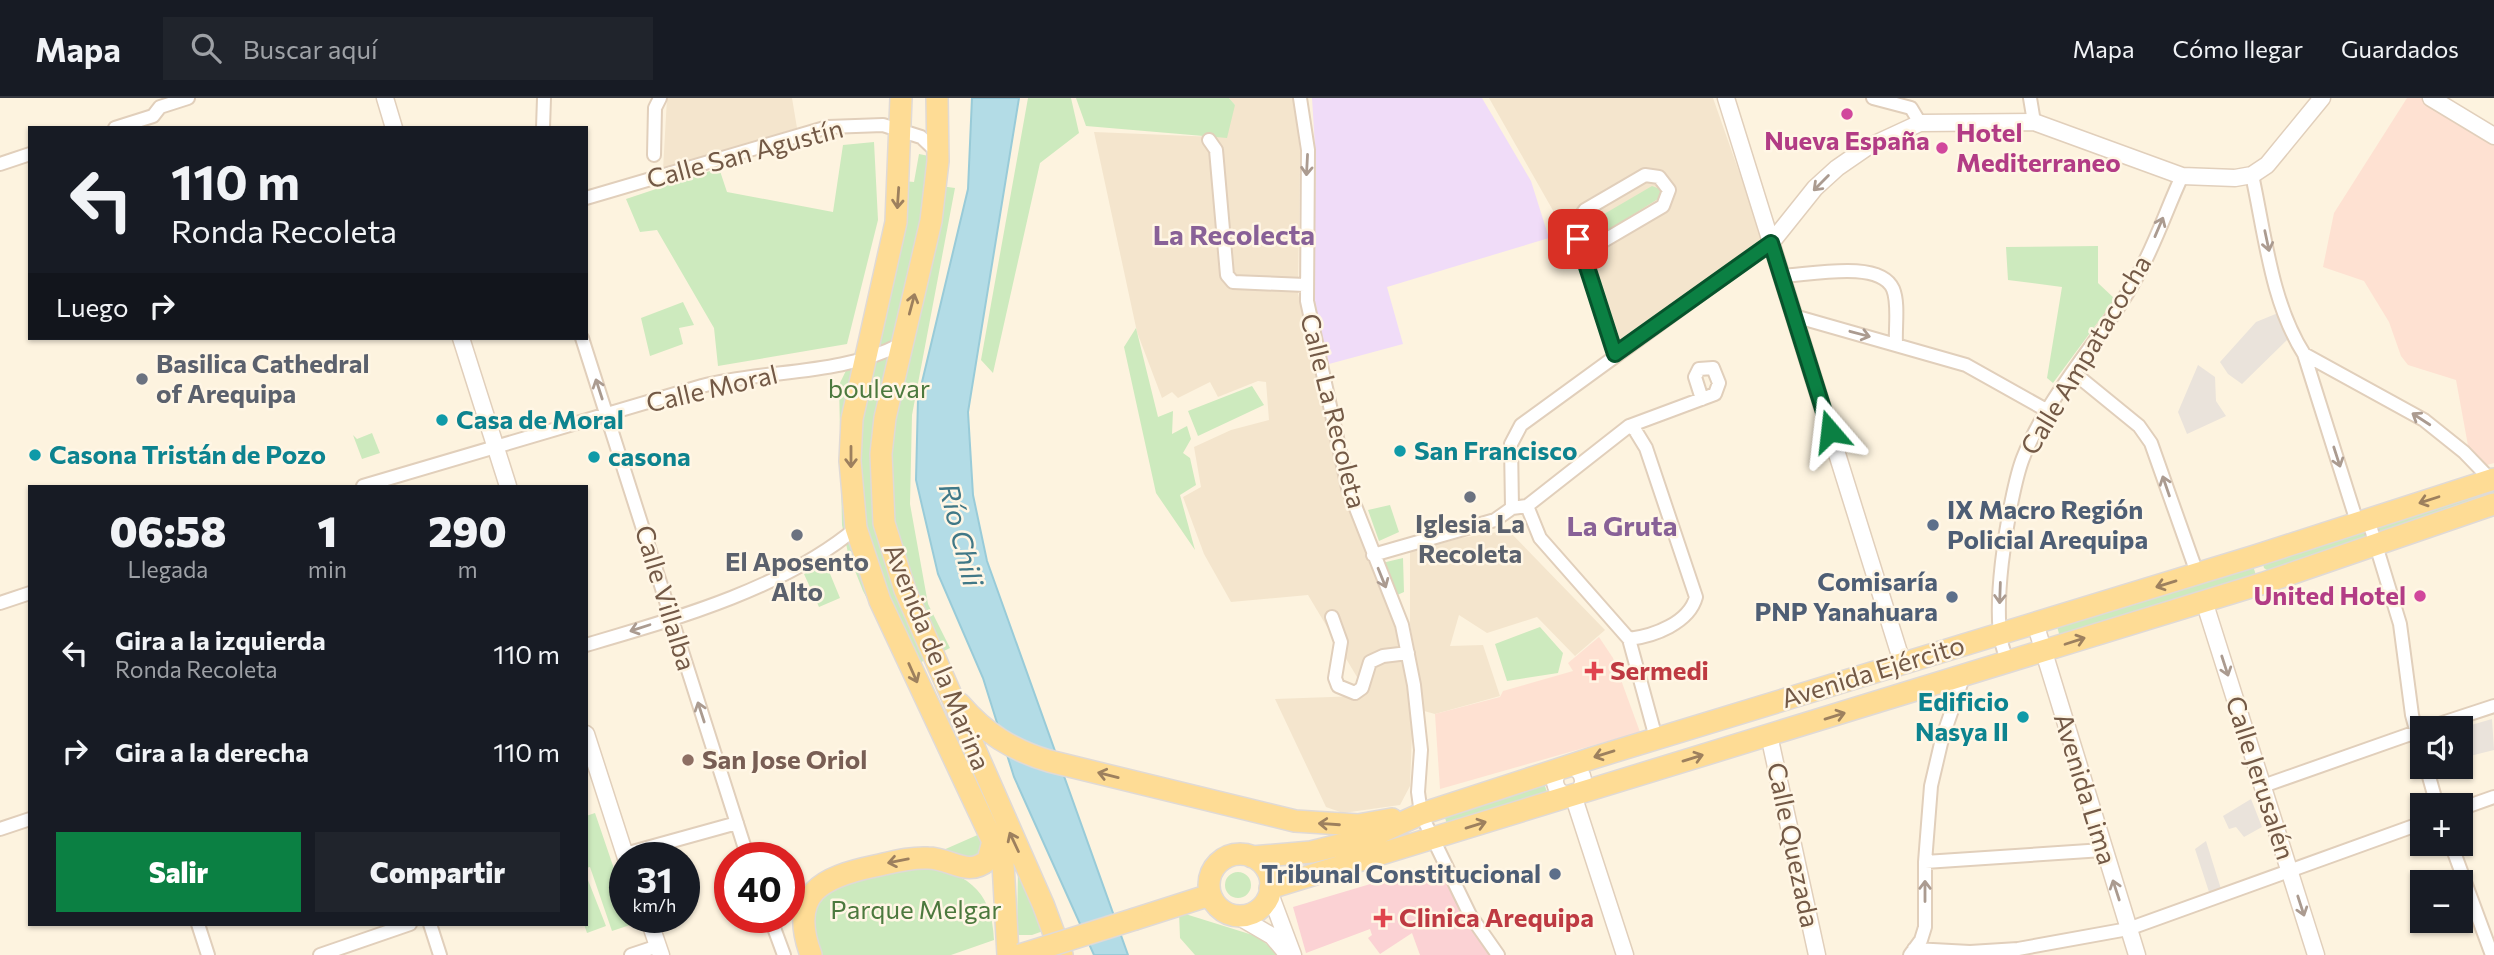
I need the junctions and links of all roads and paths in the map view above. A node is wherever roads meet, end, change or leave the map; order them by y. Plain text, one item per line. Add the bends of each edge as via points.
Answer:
1 (188, 98) edge
2 (385, 98) edge
3 (544, 98) edge
4 (660, 98) edge
5 (903, 98) edge
6 (936, 98) edge
7 (1300, 98) edge
8 (1726, 98) edge
9 (1873, 98) edge
10 (2029, 98) edge
11 (2322, 98) edge
12 (2431, 98) edge
13 (159, 102) edge
14 (2034, 122) junction
15 (1920, 123) junction
16 (120, 126) edge
17 (393, 126) edge
18 (543, 126) edge
19 (901, 130) junction
20 (2494, 136) edge
21 (1209, 140) dead end
22 (939, 154) junction
23 (28, 155) edge
24 (653, 155) dead end
25 (0, 164) edge
26 (2252, 175) junction
27 (2182, 176) junction
28 (588, 197) edge
29 (1771, 243) junction
30 (1583, 253) junction
31 (1782, 276) junction
32 (1305, 285) junction
33 (1794, 316) junction
34 (462, 340) edge
35 (583, 340) edge
36 (1896, 343) junction
37 (901, 344) junction
38 (1615, 354) junction
39 (2304, 354) junction
40 (864, 359) junction
41 (2074, 373) junction
42 (857, 390) junction
43 (890, 394) junction
44 (1702, 399) dead end
45 (2048, 411) junction
46 (608, 415) junction
47 (1629, 426) junction
48 (496, 448) junction
49 (2492, 480) edge
50 (366, 485) edge
51 (508, 485) edge
52 (2494, 504) edge
53 (1527, 506) junction
54 (1512, 508) junction
55 (2363, 521) junction
56 (856, 528) junction
57 (2378, 544) junction
58 (1373, 555) junction
59 (2255, 556) junction
60 (2197, 573) junction
61 (2264, 583) junction
62 (28, 594) edge
63 (2204, 601) junction
64 (0, 603) edge
65 (1332, 617) dead end
66 (670, 618) junction
67 (2035, 623) junction
68 (1999, 633) junction
69 (1629, 639) junction
70 (588, 644) edge
71 (2045, 651) junction
72 (1408, 653) junction
73 (2010, 661) junction
74 (1902, 662) junction
75 (1964, 675) junction
76 (943, 676) junction
77 (1763, 706) junction
78 (2494, 706) edge
79 (2419, 716) edge
80 (2464, 716) edge
81 (2410, 734) edge
82 (1769, 735) junction
83 (1656, 738) junction
84 (588, 740) edge
85 (1565, 766) junction
86 (2263, 786) junction
87 (1573, 795) junction
88 (2494, 797) edge
89 (2473, 805) edge
90 (1421, 814) junction
91 (28, 820) edge
92 (737, 824) junction
93 (2410, 827) edge
94 (0, 829) edge
95 (1432, 838) junction
96 (993, 841) junction
97 (621, 842) edge
98 (675, 842) edge
99 (743, 842) edge
100 (2103, 850) junction
101 (2455, 856) edge
102 (1252, 857) junction
103 (1925, 862) junction
104 (2289, 871) junction
105 (1270, 890) junction
106 (1210, 895) junction
107 (1236, 915) junction
108 (199, 926) edge
109 (404, 926) edge
110 (431, 926) edge
111 (2128, 929) junction
112 (653, 933) edge
113 (776, 933) edge
114 (659, 950) edge
115 (1912, 952) edge
116 (2018, 952) edge
117 (208, 955) edge
118 (320, 955) edge
119 (440, 955) edge
120 (631, 955) edge
121 (784, 955) edge
122 (811, 955) edge
123 (1008, 955) edge
124 (1020, 955) edge
125 (1062, 955) edge
126 (1290, 955) edge
127 (1498, 955) edge
128 (1625, 955) edge
129 (1817, 955) edge
130 (2137, 955) edge
131 (2316, 955) edge
132 (2492, 955) edge

1 - 13 street
2 - 17 street
3 - 18 street
4 - 24 street via 655,108
5 - 6 main road via 921,103
5 - 19 main road, Avenida de la Marina
6 - 22 main road, Avenida de la Marina
7 -> 32 street, Calle La Recoleta via 1308,150
8 - 29 street
9 - 15 street via 1911,108
10 - 14 street
11 - 26 street via 2267,165
12 - 20 street
13 - 16 street via 153,116
14 - 15 street
14 - 27 street
15 -> 29 street via 1866,148 1837,168
19 - 22 street, Calle San Agustín via 921,137
19 - 28 street, Calle San Agustín via 872,124 819,129
19 -> 40 main road, Avenida de la Marina via 896,222
21 - 32 street via 1216,150 1227,275 1233,282
37 -> 22 main road, Avenida de la Marina via 931,221
23 - 25 street
26 - 27 street
26 -> 39 street via 2282,311
41 -> 27 street, Calle Ampatacocha via 2141,269
29 - 31 street
29 - 38 street
30 - 30 street via 1574,225 1585,210 1645,175 1659,177 1669,190 1663,206
30 - 38 street
31 - 33 street
31 - 36 street via 1864,271 1883,276 1894,290
32 - 58 street, Calle La Recoleta via 1348,488
33 -> 36 street
33 - 74 street
34 - 48 street
46 -> 35 street, Calle Villalba
36 - 45 street via 1966,365
37 - 40 street, Calle Moral
37 - 43 main road, Avenida de la Marina
38 - 54 street via 1513,434
49 -> 39 street via 2424,420
39 -> 55 street
40 - 42 main road, Avenida de la Marina
40 - 46 street, Calle Moral via 721,381
41 - 45 street, Calle Ampatacocha
60 -> 41 street via 2151,443 2139,426
42 - 43 main road via 876,382
42 -> 56 main road, Avenida de la Marina via 850,461
43 - 76 main road, Avenida de la Marina via 881,454 884,523 905,590
44 - 47 street
45 -> 68 street, Calle Ampatacocha via 2023,459 2000,571
46 - 48 street, Calle Moral
46 - 66 street, Calle Villalba
47 - 53 street
47 - 69 street via 1646,448 1696,597 1685,615 1667,628
48 - 50 street, Calle Moral
48 - 51 street
49 -> 55 main road, Avenida Ejército
52 - 57 main road, Avenida Ejército
53 - 54 street
53 - 69 street via 1539,538
54 - 58 street via 1495,520
55 - 57 street
55 - 59 main road, Avenida Ejército
56 - 66 street via 822,555
56 -> 96 main road, Avenida de la Marina via 880,601
57 - 61 main road, Avenida Ejército
57 - 79 street
58 -> 72 street, Calle La Recoleta via 1402,625
59 - 60 main road, Avenida Ejército
59 - 61 main road
60 -> 67 main road, Avenida Ejército
61 - 63 main road, Avenida Ejército
62 - 64 street
71 -> 63 main road, Avenida Ejército
63 -> 86 street, Calle Jerusalén
65 - 72 street via 1340,642 1335,678 1344,691 1355,693 1362,688 1370,662
66 -> 70 street
92 -> 66 street, Calle Villalba
67 - 68 main road, Avenida Ejército
67 - 71 street, Avenida Lima
68 - 73 street, Calle Ampatacocha via 2001,648
68 - 74 main road, Avenida Ejército
69 - 83 street
71 - 73 main road, Avenida Ejército
71 - 100 street, Avenida Lima
72 - 90 street, Calle La Recoleta via 1421,750
73 - 75 main road, Avenida Ejército
74 - 77 main road, Avenida Ejército
82 -> 75 main road, Avenida Ejército
75 - 103 street via 1931,786
90 -> 76 main road via 1358,825 1295,821 1028,755 986,732 956,700
125 -> 76 main road, Avenida de la Marina
77 - 82 main road via 1754,723 1762,734
77 - 83 main road, Avenida Ejército
78 - 80 street
81 - 86 street
87 -> 82 main road, Avenida Ejército
82 - 129 street, Calle Quezada
83 -> 85 main road, Avenida Ejército
84 - 97 street
85 - 87 street via 1583,777
85 - 90 main road, Avenida Ejército
86 - 104 street, Calle Jerusalén
95 -> 87 main road, Avenida Ejército
87 - 128 street
88 - 89 street
90 - 95 street, Calle La Recoleta
90 - 102 main road, Avenida Ejército via 1395,828 1339,846
91 - 94 street
92 - 98 street
92 - 99 street, Calle Villalba
93 - 104 street
95 - 105 main road, Avenida Ejército
95 - 127 street, Calle La Recoleta via 1470,915
96 -> 122 main road via 988,860 977,867 915,858 827,880 805,912 804,935
96 - 123 main road, Avenida de la Marina via 1005,868
100 - 103 street
111 -> 100 street, Avenida Lima
101 - 132 street
102 - 105 main road via 1268,872
102 - 106 main road via 1238,854 1219,862 1209,881
115 -> 103 street via 1924,927
104 - 111 street
104 -> 131 street, Calle Jerusalén
105 - 107 main road via 1255,911
105 - 126 street
106 - 107 main road via 1218,907
106 - 124 main road, bridge
107 - 126 street via 1272,936
108 - 117 street
109 - 118 street
110 - 119 street
111 - 116 street
111 - 130 street, Avenida Lima
112 - 114 street
113 - 121 street
114 - 120 street
115 - 116 street

